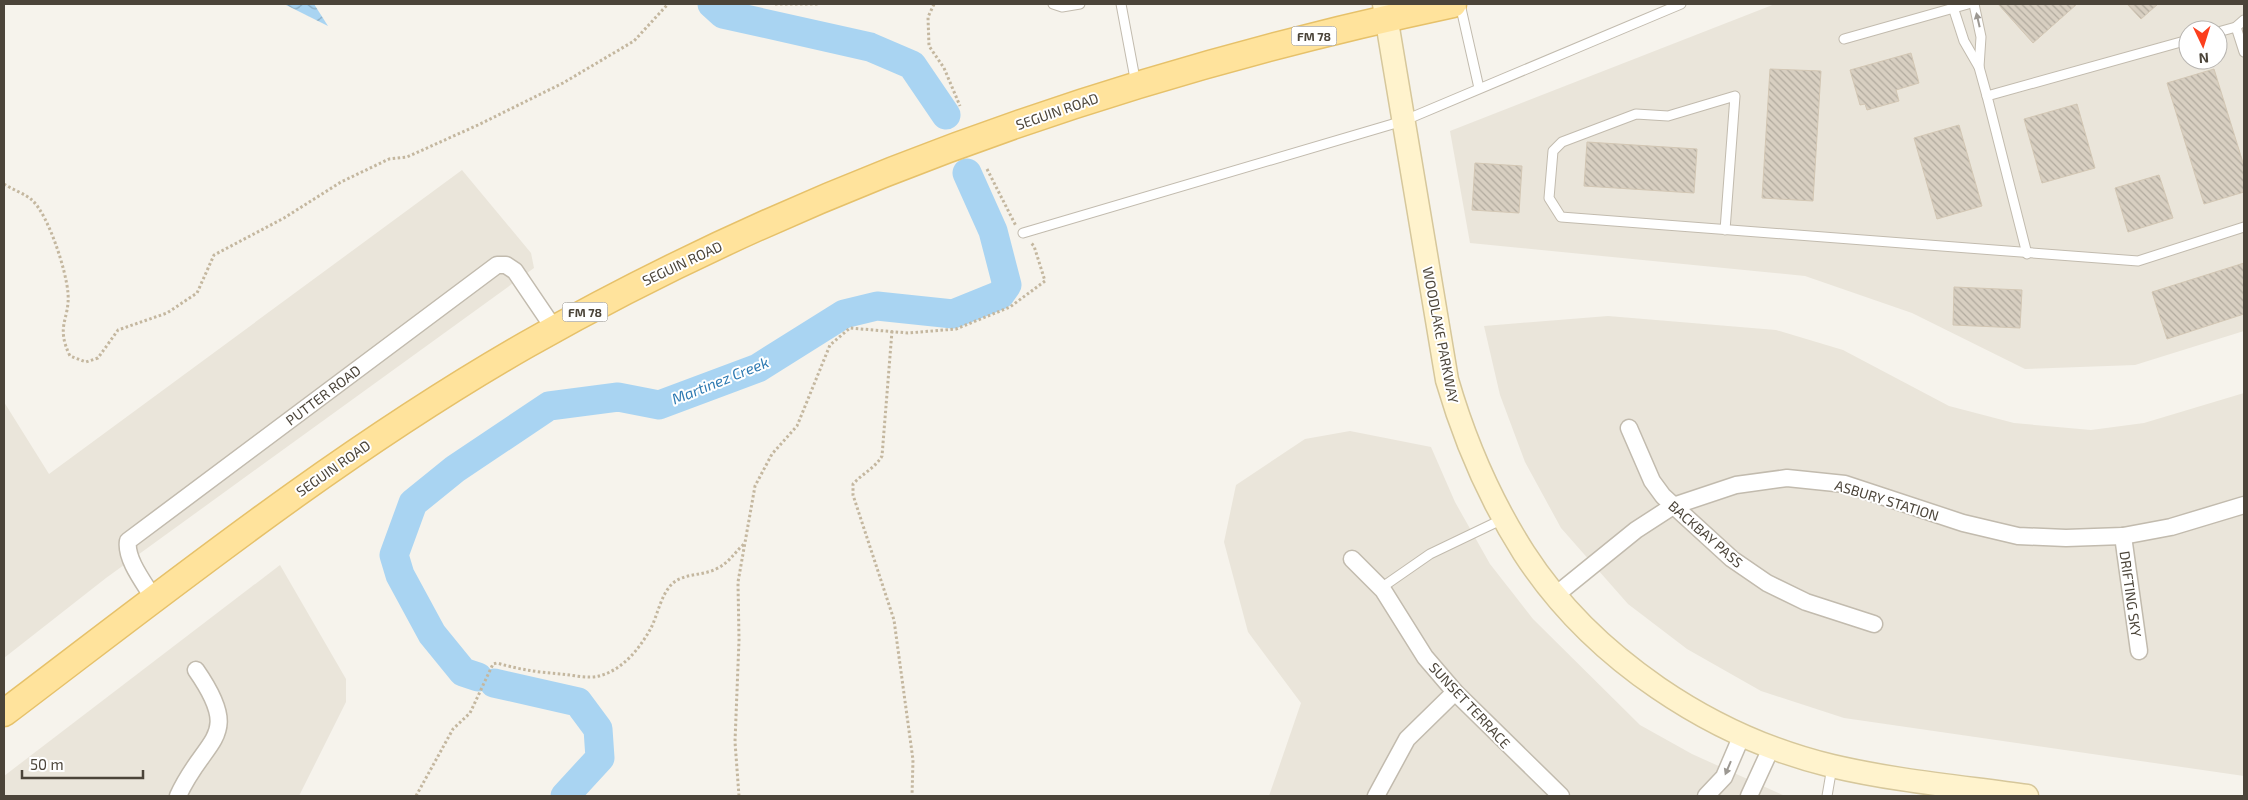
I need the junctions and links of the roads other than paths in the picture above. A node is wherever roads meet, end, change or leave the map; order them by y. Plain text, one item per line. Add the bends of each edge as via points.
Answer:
1 (1053, 4) edge
2 (1080, 4) edge
3 (1121, 4) edge
4 (1452, 4) edge
5 (1460, 4) edge
6 (1681, 4) edge
7 (1968, 4) edge
8 (1974, 4) edge
9 (1953, 6) edge
10 (1385, 11) edge
11 (2244, 20) edge
12 (2236, 27) junction
13 (2228, 29) edge
14 (1844, 39) dead end
15 (2178, 43) edge
16 (2244, 52) edge
17 (1979, 67) junction
18 (1136, 84) junction
19 (1479, 88) junction
20 (1987, 96) junction
21 (1403, 121) junction
22 (2244, 227) edge
23 (1725, 230) junction
24 (1023, 233) road end
25 (2028, 254) junction
26 (555, 330) junction
27 (1630, 428) dead end
28 (2244, 505) edge
29 (1673, 506) junction
30 (1503, 519) junction
31 (2123, 536) junction
32 (1352, 559) dead end
33 (1381, 588) junction
34 (1557, 594) junction
35 (154, 599) junction
36 (1874, 624) dead end
37 (2139, 652) dead end
38 (196, 670) dead end
39 (1455, 692) junction
40 (4, 713) edge
41 (1742, 735) junction
42 (1772, 746) junction
43 (1832, 766) junction
44 (178, 796) edge
45 (1376, 796) edge
46 (1561, 796) edge
47 (1706, 796) edge
48 (1749, 796) edge
49 (1827, 796) edge
50 (2028, 796) edge

1 - 2 lane via 1062,7
3 - 18 lane
4 - 10 main road, SEGUIN ROAD / FM 78
5 - 19 lane
6 - 19 lane
7 - 9 lane
17 -> 8 lane via 1981,37
9 - 14 lane
9 - 17 lane via 1964,41
10 - 18 main road, SEGUIN ROAD / FM 78
10 - 21 street, WOODLAKE PARKWAY
11 - 12 lane
12 - 13 lane
12 - 16 lane
15 - 20 lane
17 - 20 lane
18 - 26 main road, SEGUIN ROAD / FM 78 via 948,148 785,214 638,284
19 - 21 lane
20 - 25 lane
21 - 24 lane
21 - 30 street, WOODLAKE PARKWAY via 1447,380 1462,430
22 - 25 lane via 2138,261
23 - 23 lane via 1561,217 1549,198 1553,151 1562,142 1636,114 1668,116 1734,96
23 - 25 lane
26 - 35 main road, SEGUIN ROAD / FM 78 via 392,427
26 - 35 street, PUTTER ROAD via 515,271 506,265 497,265 128,541 132,561
27 - 29 street, BACKBAY PASS via 1652,481
28 - 31 street, ASBURY STATION via 2171,527
29 - 31 street, ASBURY STATION via 1736,485 1787,478 1844,484 1964,523 2018,536
29 - 34 street, ASBURY STATION via 1636,530
29 - 36 street, BACKBAY PASS via 1732,559 1767,583 1806,602
30 - 33 lane via 1430,554
30 - 34 street, WOODLAKE PARKWAY via 1525,555
31 - 37 street, DRIFTING SKY
32 - 33 street, SUNSET TERRACE
33 - 39 street, SUNSET TERRACE via 1425,657
34 - 41 street, WOODLAKE PARKWAY via 1584,625 1650,682
35 - 40 main road, SEGUIN ROAD / FM 78
38 - 44 street via 218,705 220,720 217,733
39 - 45 street via 1407,739
39 - 46 street, SUNSET TERRACE
41 - 42 street, WOODLAKE PARKWAY
41 -> 47 street via 1724,777
42 - 43 street, WOODLAKE PARKWAY
42 - 48 street
43 - 49 lane
43 - 50 street, WOODLAKE PARKWAY

